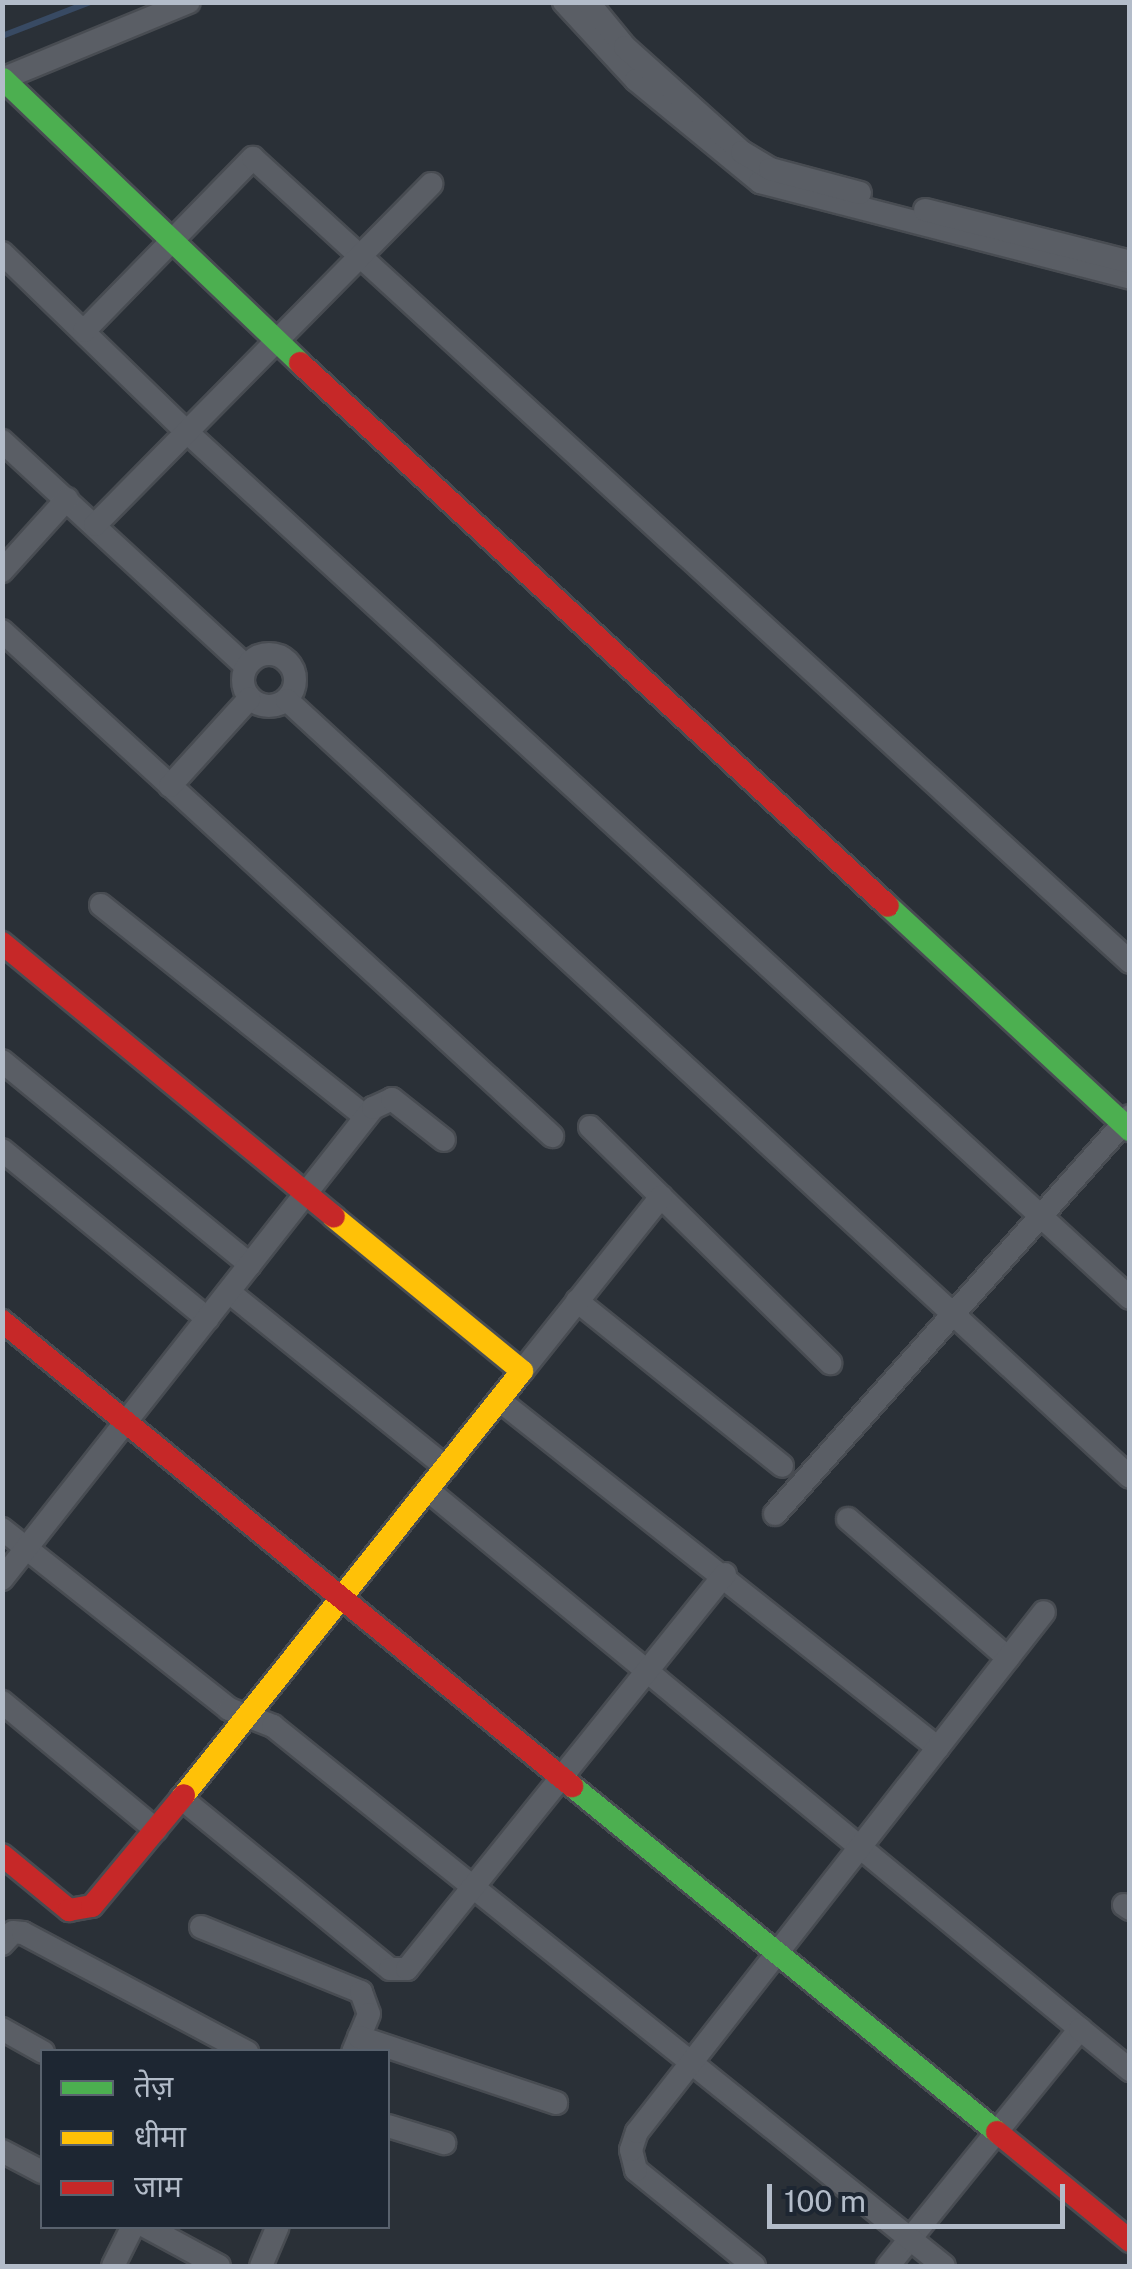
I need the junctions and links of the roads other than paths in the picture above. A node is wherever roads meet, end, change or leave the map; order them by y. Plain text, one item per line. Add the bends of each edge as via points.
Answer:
1 (189, 2) edge
2 (564, 2) edge
3 (588, 2) edge
4 (3, 79) edge
5 (431, 184) dead end
6 (169, 242) junction
7 (2, 252) edge
8 (362, 255) junction
9 (1130, 262) edge
10 (1130, 278) edge
11 (84, 331) junction
12 (277, 341) junction
13 (188, 432) junction
14 (2, 441) edge
15 (67, 499) junction
16 (95, 525) junction
17 (2, 572) edge
18 (2, 632) edge
19 (246, 666) junction
20 (249, 698) junction
21 (287, 700) junction
22 (170, 786) junction
23 (101, 905) dead end
24 (2, 943) edge
25 (1130, 962) edge
26 (2, 1061) edge
27 (366, 1116) junction
28 (1127, 1123) edge
29 (590, 1127) dead end
30 (552, 1136) dead end
31 (444, 1140) dead end
32 (2, 1150) edge
33 (307, 1192) junction
34 (660, 1197) junction
35 (1040, 1216) junction
36 (250, 1266) junction
37 (229, 1292) junction
38 (1130, 1298) edge
39 (578, 1301) junction
40 (952, 1313) junction
41 (208, 1319) junction
42 (2, 1321) edge
43 (830, 1363) dead end
44 (522, 1371) junction
45 (499, 1400) junction
46 (126, 1423) junction
47 (782, 1466) dead end
48 (446, 1467) junction
49 (1130, 1476) edge
50 (429, 1490) junction
51 (775, 1514) dead end
52 (848, 1519) dead end
53 (2, 1530) edge
54 (27, 1549) junction
55 (725, 1574) junction
56 (2, 1579) edge
57 (344, 1600) junction
58 (1044, 1612) dead end
59 (1008, 1658) junction
60 (648, 1669) junction
61 (2, 1702) edge
62 (248, 1716) junction
63 (938, 1748) junction
64 (560, 1776) junction
65 (182, 1798) junction
66 (156, 1830) junction
67 (862, 1847) junction
68 (2, 1854) edge
69 (473, 1887) junction
70 (201, 1926) dead end
71 (2, 1944) edge
72 (778, 1953) junction
73 (1080, 2029) junction
74 (2, 2030) edge
75 (356, 2044) edge
76 (242, 2049) edge
77 (40, 2050) edge
78 (390, 2054) edge
79 (693, 2062) junction
80 (1130, 2070) edge
81 (556, 2103) dead end
82 (390, 2127) edge
83 (997, 2132) junction
84 (444, 2143) dead end
85 (2, 2151) edge
86 (40, 2171) edge
87 (132, 2229) edge
88 (151, 2229) edge
89 (277, 2229) edge
90 (910, 2238) junction
91 (1130, 2240) edge
92 (113, 2266) edge
93 (219, 2266) edge
94 (261, 2266) edge
95 (754, 2266) edge
96 (888, 2266) edge
97 (944, 2266) edge

1 - 4 street
2 - 10 street via 636,80 760,182
3 - 9 street via 660,80 770,170
4 - 6 street
5 - 8 street
6 - 8 street via 253,158
6 - 11 street
6 - 12 street
7 - 11 street
8 - 12 street
8 - 25 street
11 - 13 street
12 - 13 street
12 - 28 street
13 - 16 street
13 - 35 street
14 - 15 street
15 - 16 street
15 - 17 street
16 - 19 street
18 - 22 street
19 - 20 street via 242,684
19 - 21 street via 270,654 286,660 295,676
20 - 21 street via 272,707
20 - 22 street
21 - 40 street
22 - 30 street
23 - 27 street
24 - 33 street
26 - 36 street
27 - 31 street via 392,1099
27 - 33 street
28 - 35 street
29 - 34 street
32 - 41 street
33 - 36 street
33 - 44 street
34 - 39 street
34 - 43 street
35 - 38 street
35 - 40 street
36 - 37 street
37 - 41 street
37 - 48 street
39 - 44 street
39 - 47 street
40 - 49 street
40 - 51 street
41 - 46 street
42 - 46 street
44 - 45 street
45 - 48 street
45 - 55 street
46 - 54 street
46 - 57 street
48 - 50 street
50 - 57 street
50 - 60 street
52 - 59 street
53 - 54 street
54 - 56 street
54 - 62 street via 229,1709
55 - 60 street
55 - 63 street
57 - 62 street
57 - 64 street
58 - 59 street
59 - 63 street
60 - 64 street
60 - 67 street
61 - 66 street
62 - 65 street
62 - 69 street via 273,1726
63 - 67 street
64 - 69 street
64 - 72 street
65 - 66 street
65 - 69 street via 390,1969 408,1970
66 - 68 street via 82,1912 70,1910
67 - 72 street
67 - 73 street
69 - 79 street
70 - 75 street via 362,1992 369,2014
71 - 76 street via 13,1932 23,1933
72 - 79 street
72 - 83 street
73 - 80 street
73 - 83 street
74 - 77 street
78 - 81 street
79 - 90 street
79 - 95 street via 637,2132 631,2150 636,2170
82 - 84 street
83 - 90 street
83 - 91 street
85 - 86 street
87 - 92 street
88 - 93 street
89 - 94 street
90 - 96 street
90 - 97 street

